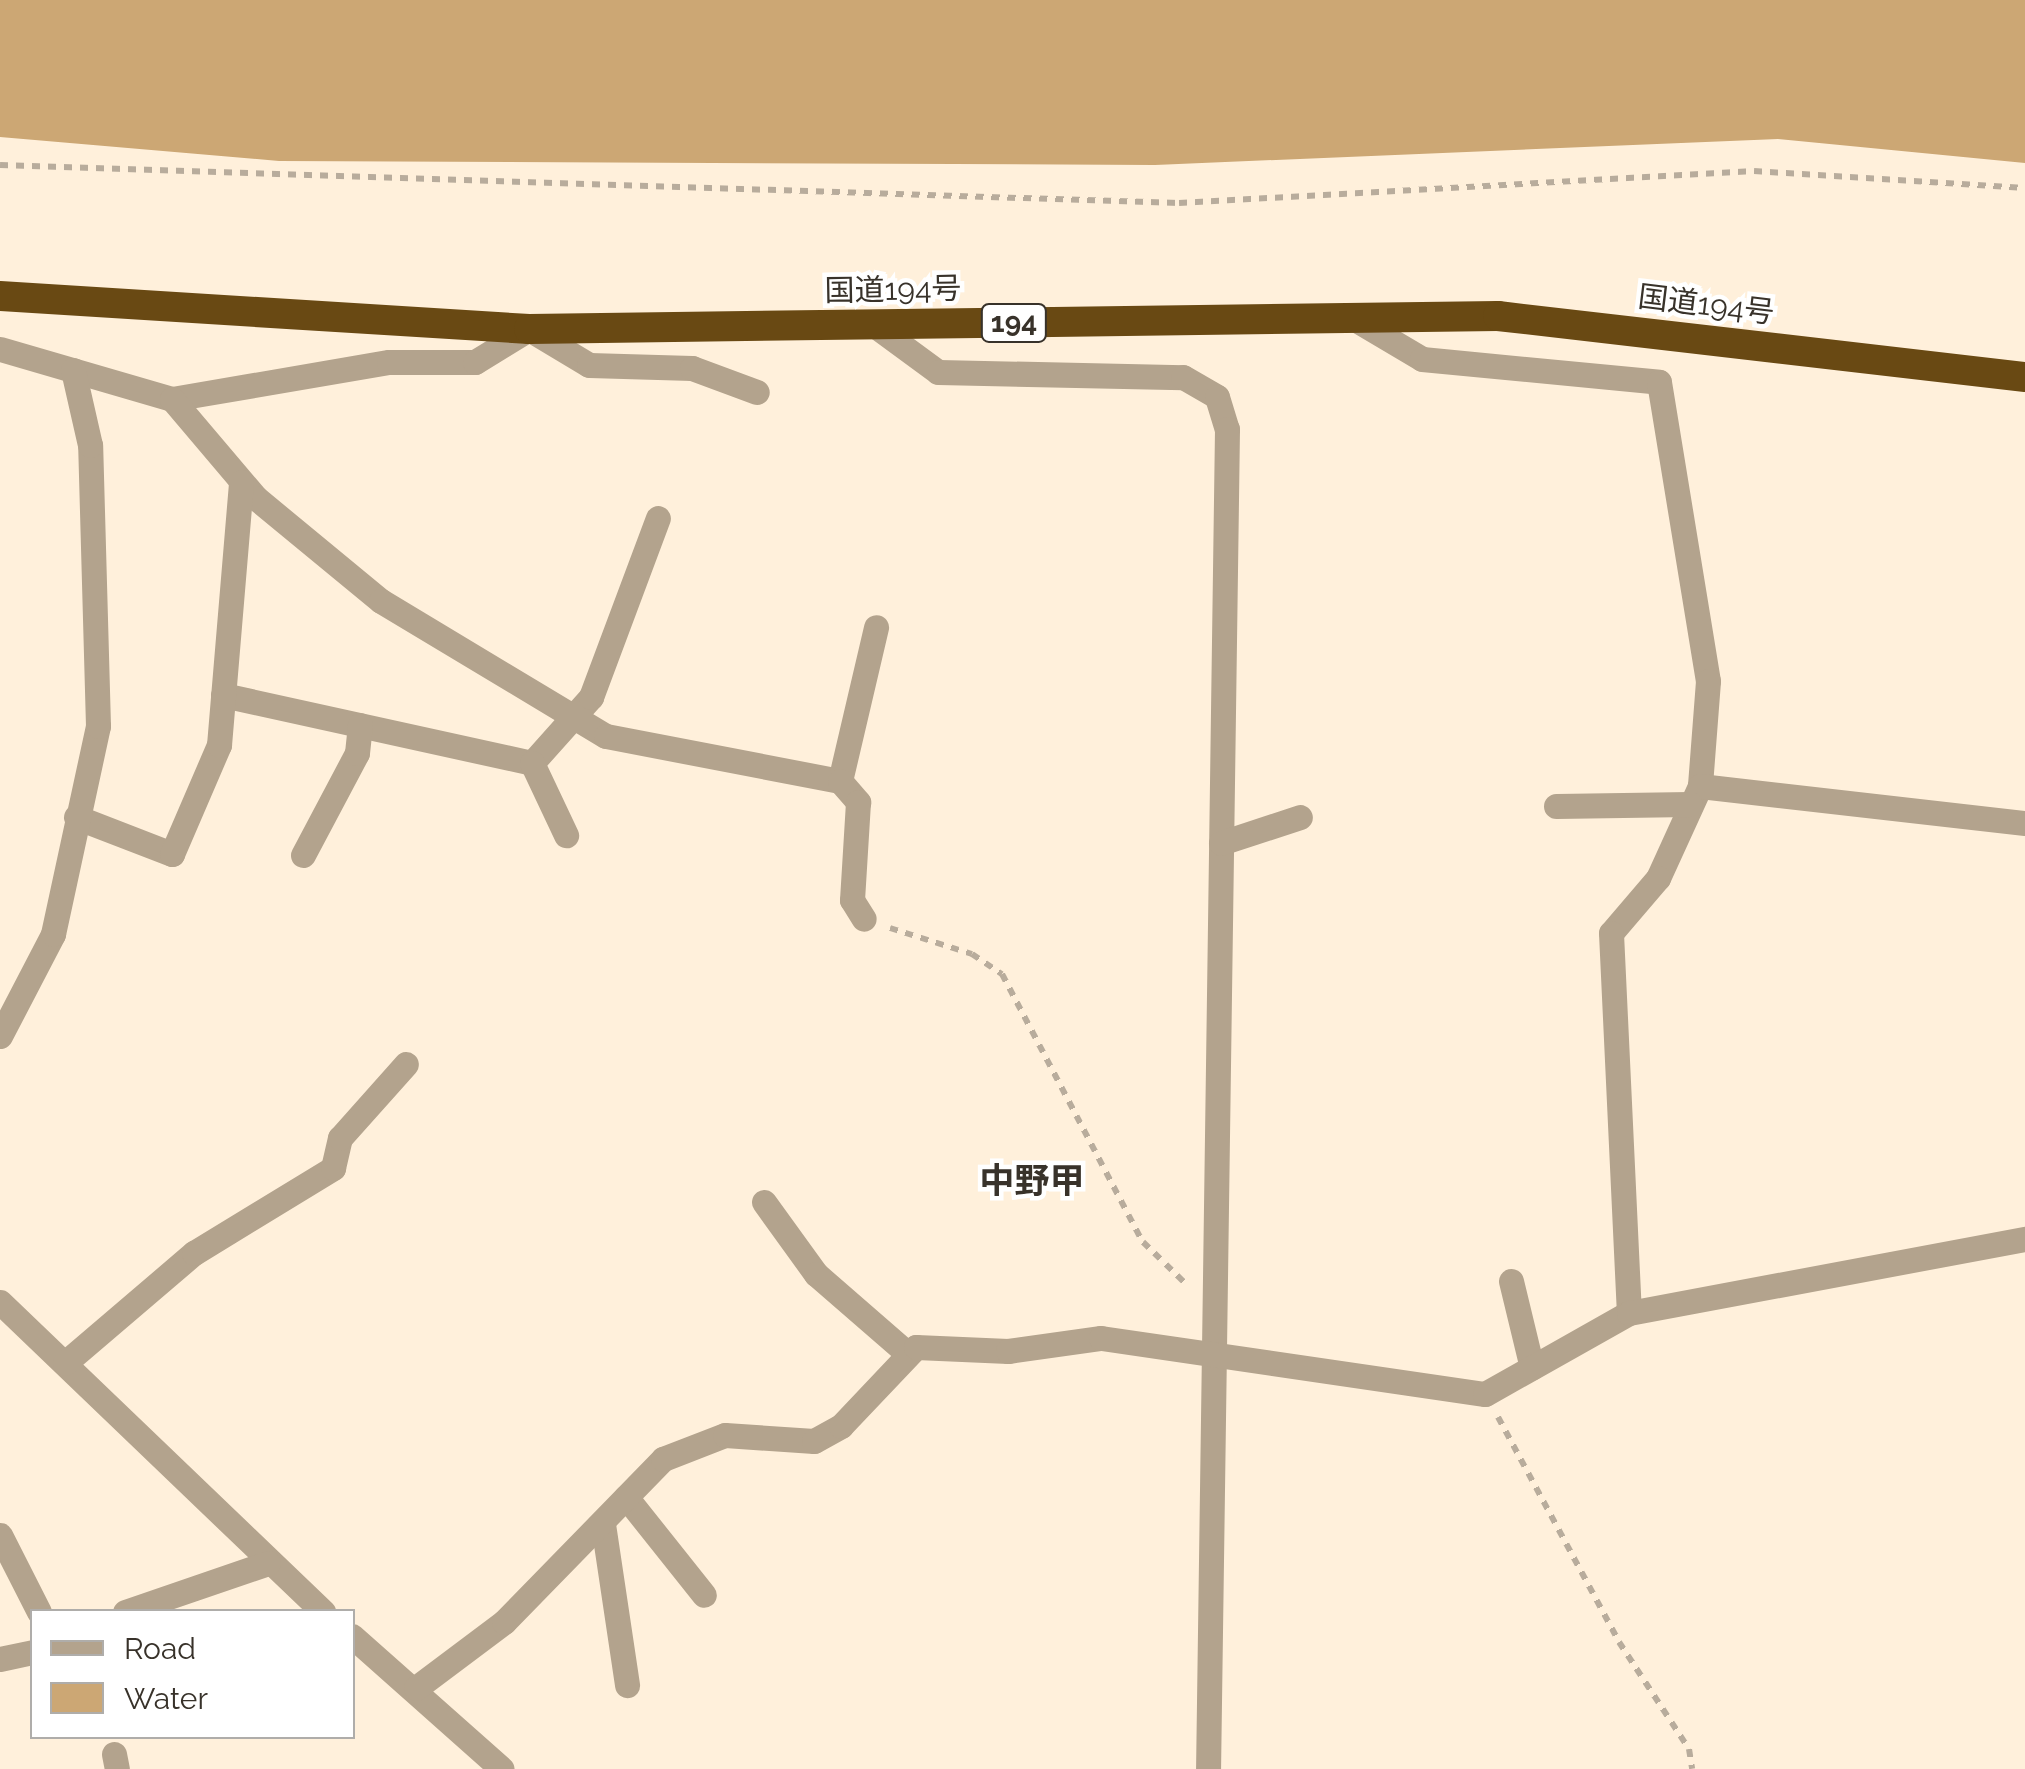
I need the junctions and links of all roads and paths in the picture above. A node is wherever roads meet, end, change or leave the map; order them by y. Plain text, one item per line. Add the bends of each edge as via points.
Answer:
1 (0, 165) edge
2 (2025, 188) edge
3 (0, 296) edge
4 (1353, 318) junction
5 (874, 325) junction
6 (529, 329) junction
7 (0, 349) edge
8 (74, 370) junction
9 (2025, 378) edge
10 (757, 392) dead end
11 (172, 399) junction
12 (241, 482) junction
13 (658, 518) dead end
14 (876, 627) dead end
15 (223, 695) junction
16 (575, 715) junction
17 (360, 725) junction
18 (532, 763) junction
19 (840, 781) junction
20 (1695, 795) junction
21 (1556, 806) dead end
22 (76, 817) junction
23 (1300, 818) dead end
24 (2025, 822) edge
25 (566, 834) dead end
26 (1221, 843) junction
27 (303, 856) dead end
28 (864, 919) joint
29 (0, 1036) edge
30 (406, 1064) dead end
31 (764, 1202) dead end
32 (2025, 1239) edge
33 (1511, 1281) dead end
34 (0, 1302) edge
35 (1214, 1310) junction
36 (1630, 1313) junction
37 (1214, 1352) junction
38 (907, 1354) junction
39 (65, 1363) junction
40 (1532, 1368) junction
41 (1485, 1394) junction
42 (626, 1497) junction
43 (603, 1524) junction
44 (0, 1535) edge
45 (268, 1563) junction
46 (704, 1595) dead end
47 (37, 1609) edge
48 (135, 1609) edge
49 (320, 1609) edge
50 (355, 1638) edge
51 (30, 1652) edge
52 (0, 1659) edge
53 (627, 1685) dead end
54 (416, 1688) junction
55 (502, 1769) edge
56 (1208, 1769) edge
57 (1692, 1769) edge

1 - 2 path via 1179,203 1754,170
3 - 6 highway, 国道194号 / 194
4 - 5 highway, 国道194号 / 194
4 - 9 highway, 国道194号 / 194 via 1498,316
4 - 20 street via 1422,360 1659,382 1708,681
5 - 6 highway, 国道194号 / 194
5 - 26 street via 938,372 1183,377 1217,397 1227,429
6 - 10 street via 588,366 692,368
6 - 11 street via 475,362 388,362
7 - 8 street
8 - 11 street
8 - 22 street via 90,445 98,726
11 - 12 street
12 - 15 street
12 - 16 street via 382,601
13 - 16 street via 591,697
14 - 19 street
15 - 17 street
15 - 22 street via 219,745 172,854
16 - 18 street
16 - 19 street via 606,736
17 - 18 street
17 - 27 street via 357,753
18 - 25 street
19 - 28 street via 858,802 852,900
20 - 21 street
20 - 24 street
20 - 36 street via 1658,878 1611,932
22 - 29 street via 53,934
23 - 26 street
26 - 35 street
28 - 35 path via 972,954 1002,974 1142,1242
30 - 39 street via 340,1138 334,1168 194,1253
31 - 38 street via 816,1274
32 - 36 street
33 - 40 street
34 - 39 street
35 - 37 street
36 - 40 street
37 - 38 street via 1101,1338
37 - 41 street via 1259,1366
37 - 56 street
38 - 42 street via 841,1426 814,1441 694,1443
39 - 45 street
40 - 41 street
41 - 57 path via 1619,1642 1689,1749
42 - 43 street
42 - 46 street
43 - 53 street
43 - 54 street via 504,1622
44 - 47 street
45 - 48 street
45 - 49 street
50 - 54 street
51 - 52 street
54 - 55 street

